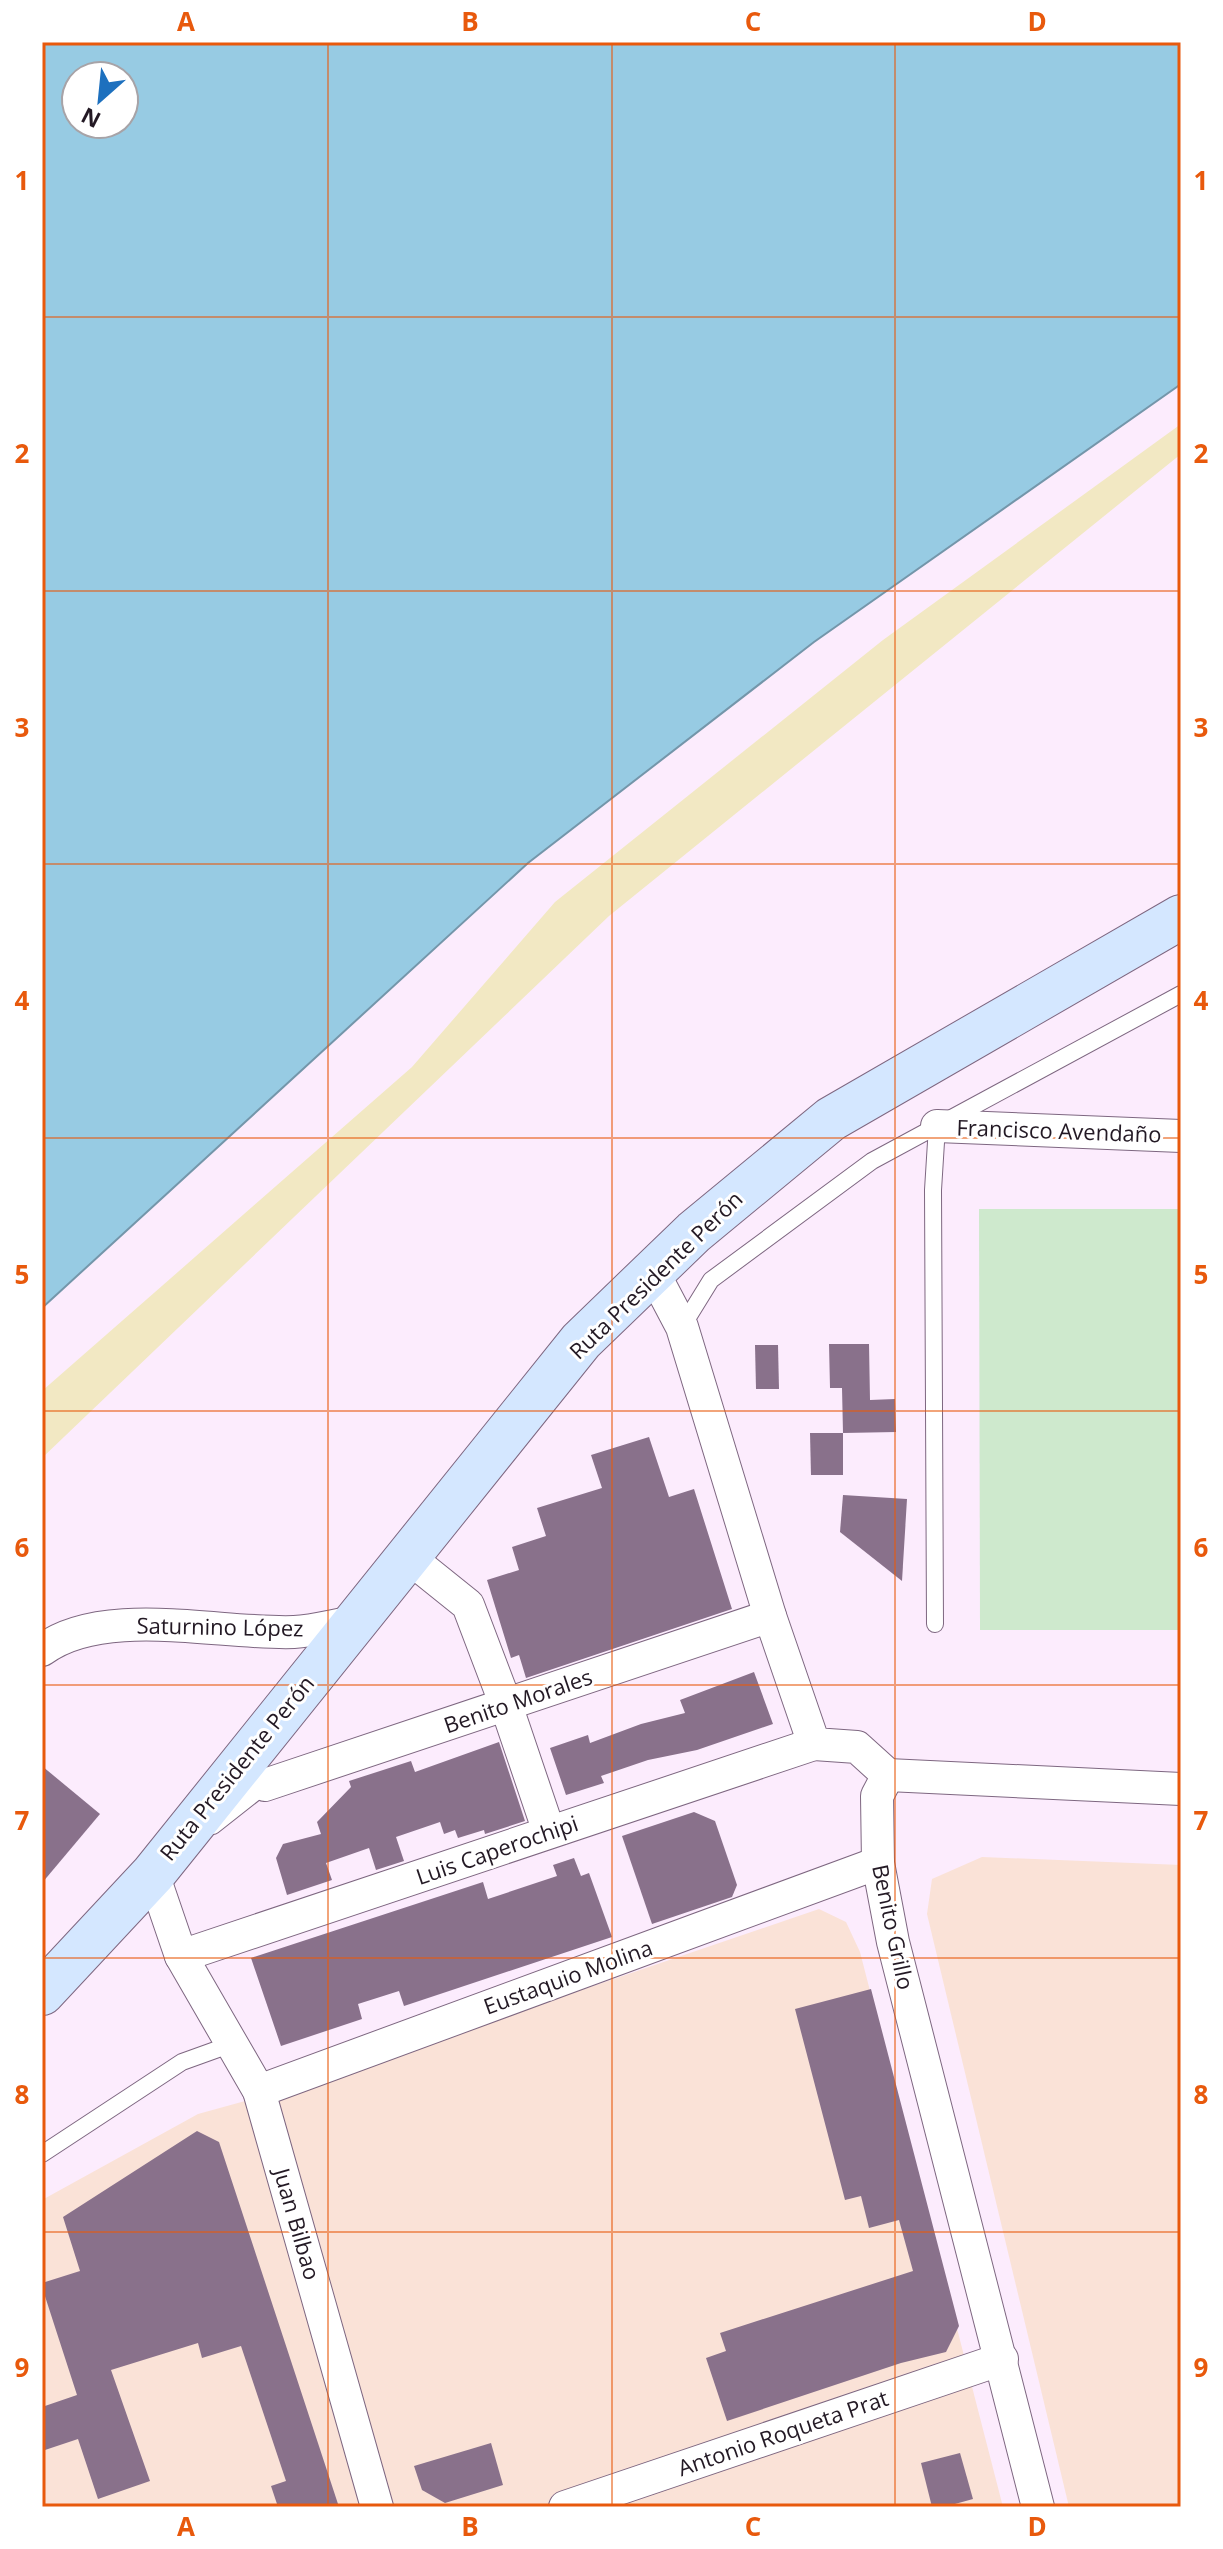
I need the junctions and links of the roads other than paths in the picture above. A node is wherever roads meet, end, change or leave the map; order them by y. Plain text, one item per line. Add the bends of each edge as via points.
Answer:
1 (1181, 917) edge
2 (1181, 994) edge
3 (937, 1126) junction
4 (1181, 1136) edge
5 (653, 1272) junction
6 (682, 1327) junction
7 (407, 1556) junction
8 (770, 1616) junction
9 (355, 1622) junction
10 (935, 1624) dead end
11 (42, 1650) edge
12 (506, 1705) junction
13 (814, 1744) junction
14 (888, 1775) junction
15 (265, 1785) joint
16 (1181, 1789) edge
17 (549, 1832) junction
18 (878, 1863) junction
19 (153, 1874) junction
20 (181, 1956) junction
21 (42, 1993) edge
22 (232, 2044) junction
23 (259, 2091) junction
24 (42, 2154) edge
25 (1002, 2359) junction
26 (377, 2507) edge
27 (565, 2507) edge
28 (1038, 2507) edge

1 - 5 main road, Ruta Presidente Perón via 831,1119
2 - 3 lane
3 - 4 street, Francisco Avendaño
3 - 6 lane via 872,1161 711,1280
3 - 10 lane
5 - 6 street
5 - 7 main road, Ruta Presidente Perón via 581,1341
6 - 8 street
7 - 9 main road, Ruta Presidente Perón
7 - 12 street via 468,1605
8 - 12 street, Benito Morales
8 - 13 street
9 - 11 street, Saturnino López via 296,1632 136,1625 87,1631
9 - 19 main road, Ruta Presidente Perón
12 - 15 street, Benito Morales
12 - 17 street
13 - 14 street via 857,1747
13 - 17 street, Luis Caperochipi
14 - 16 street
14 - 18 street, Benito Grillo via 877,1796
15 - 19 lane
17 - 20 street, Luis Caperochipi
18 - 23 street, Eustaquio Molina
18 - 25 street, Benito Grillo via 893,1942
19 - 20 street, Juan Bilbao
19 - 21 main road
20 - 22 street, Juan Bilbao
22 - 23 street, Juan Bilbao
22 - 24 lane via 182,2062
23 - 26 street, Juan Bilbao
25 - 27 street, Antonio Roqueta Prat
25 - 28 street, Benito Grillo

